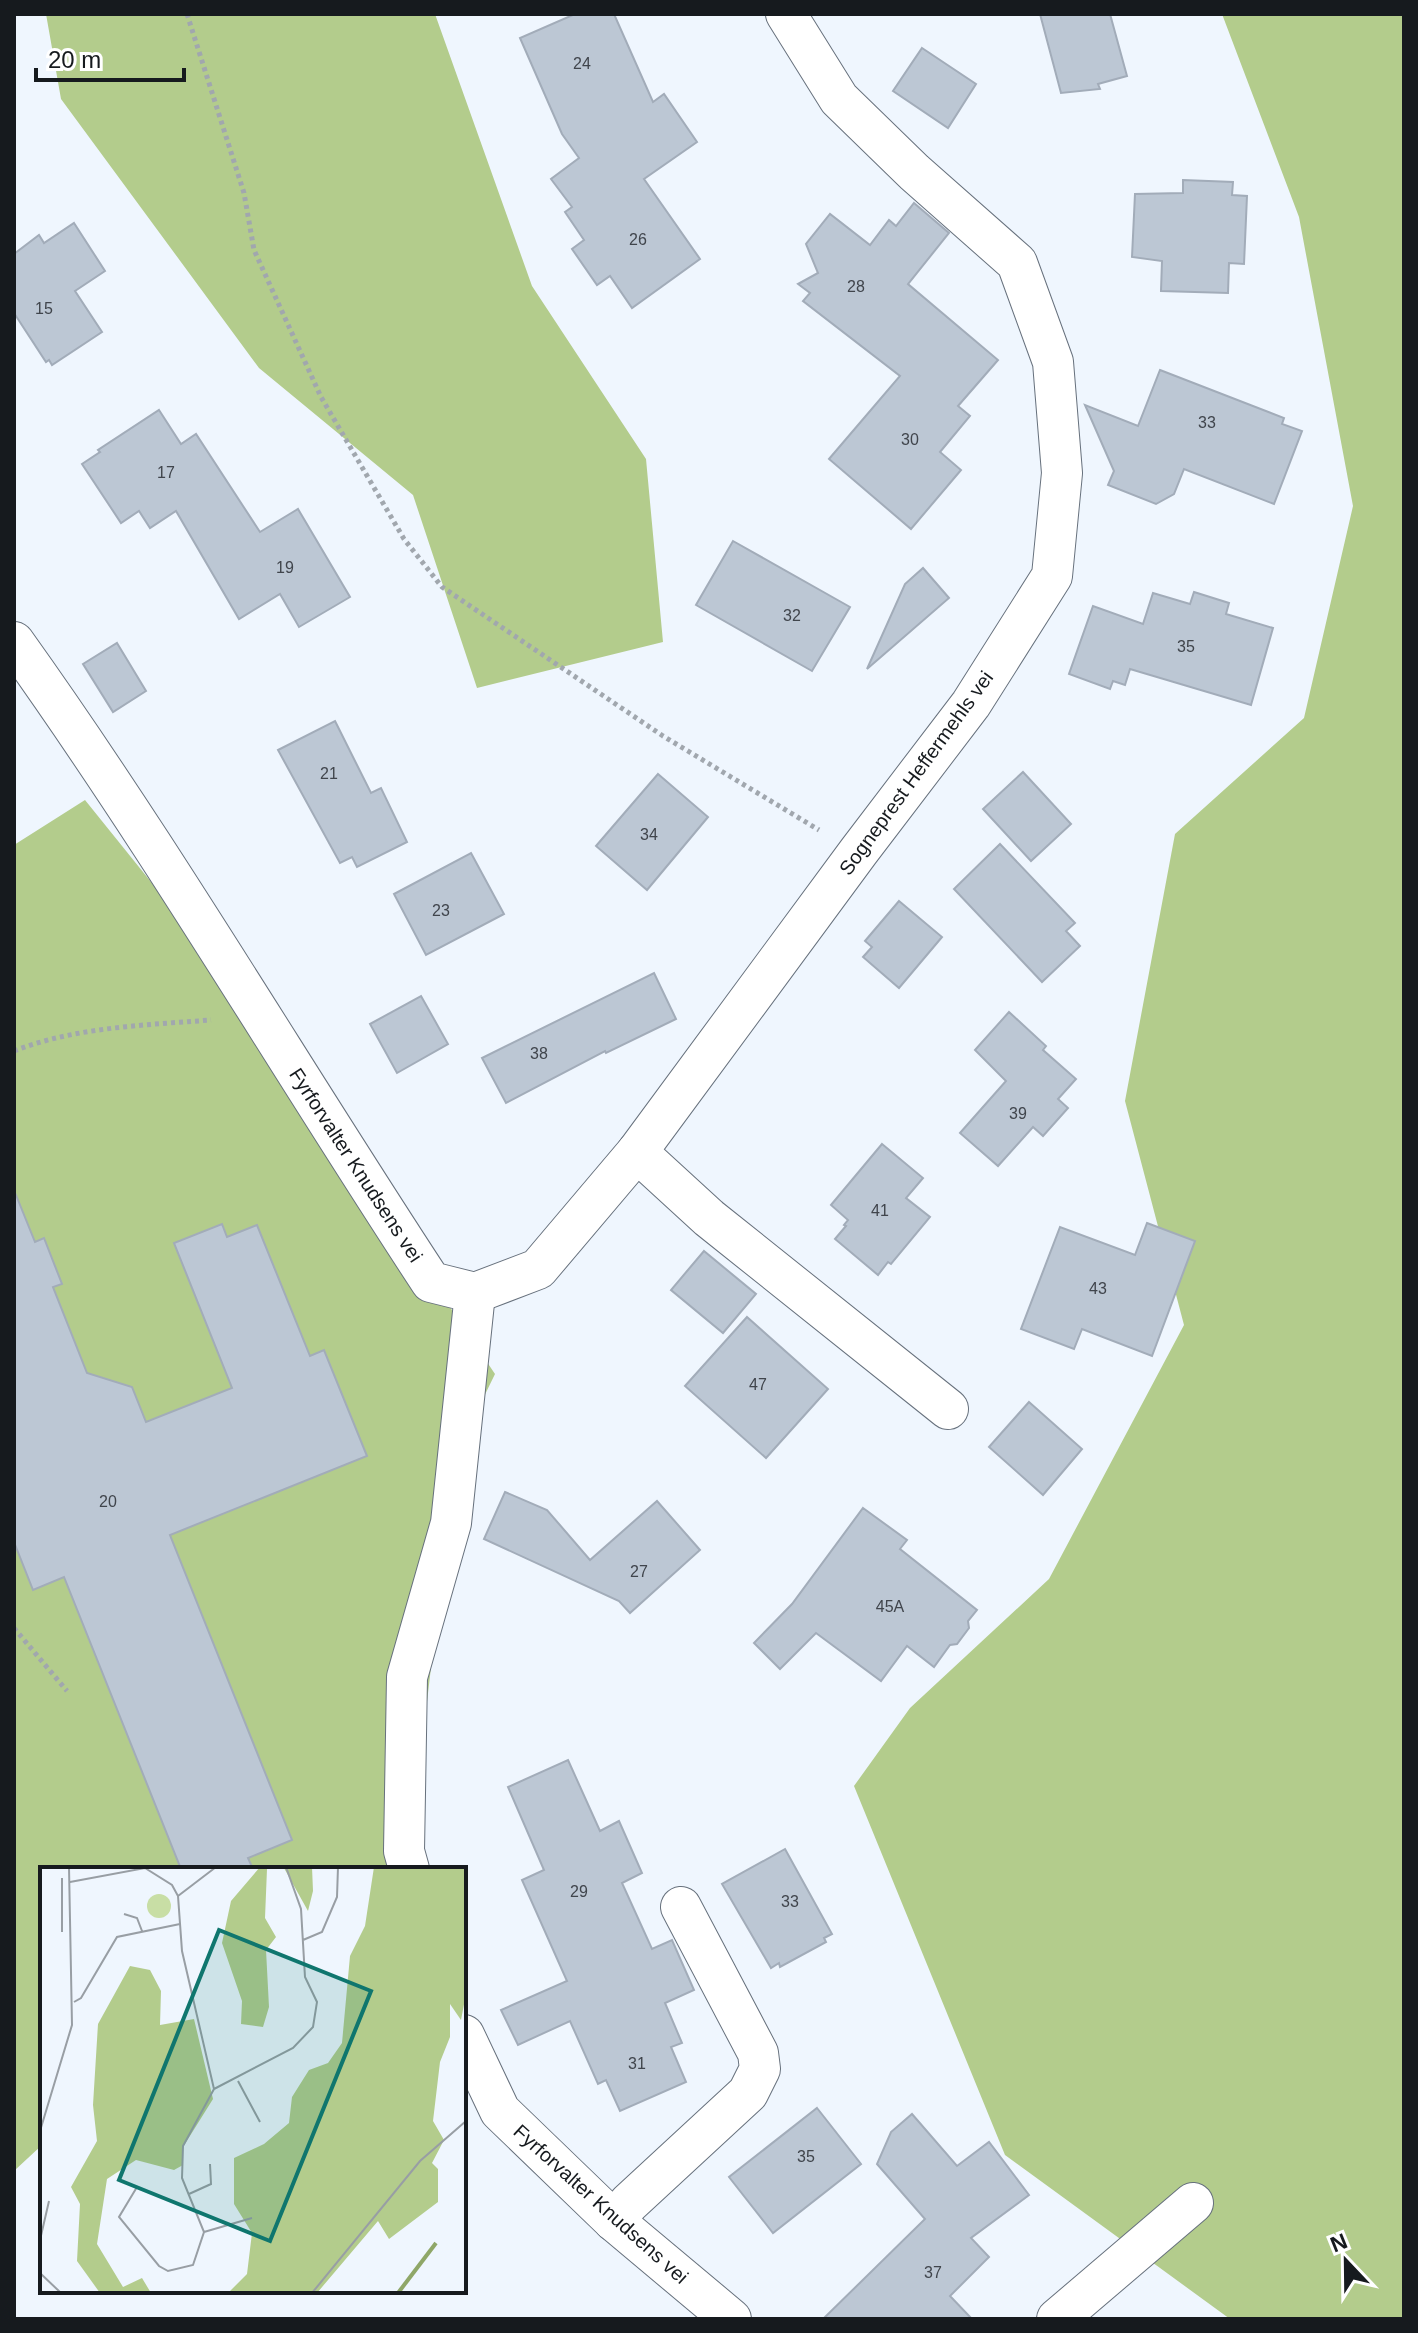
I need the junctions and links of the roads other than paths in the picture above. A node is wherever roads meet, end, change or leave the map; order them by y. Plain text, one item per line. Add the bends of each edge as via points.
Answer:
1 (786, 14) edge
2 (14, 642) edge
3 (637, 1152) junction
4 (475, 1293) junction
5 (948, 1409) dead end
6 (408, 1867) edge
7 (681, 1907) dead end
8 (466, 2039) edge
9 (1193, 2203) dead end
10 (614, 2221) junction
11 (731, 2319) edge
12 (1057, 2319) edge

1 - 3 street, Sogneprest Heffermehls vei via 839,99 1017,263 1053,362 1062,473 1052,576 971,704
2 - 4 street, Fyrforvalter Knudsens vei via 135,820 431,1282
3 - 4 street, Sogneprest Heffermehls vei via 538,1269
3 - 5 street via 709,1218
4 - 6 street via 451,1523 407,1677 404,1851
7 - 10 street via 758,2053 760,2069 748,2093
8 - 10 street, Fyrforvalter Knudsens vei via 500,2111
9 - 12 street
10 - 11 street, Fyrforvalter Knudsens vei

